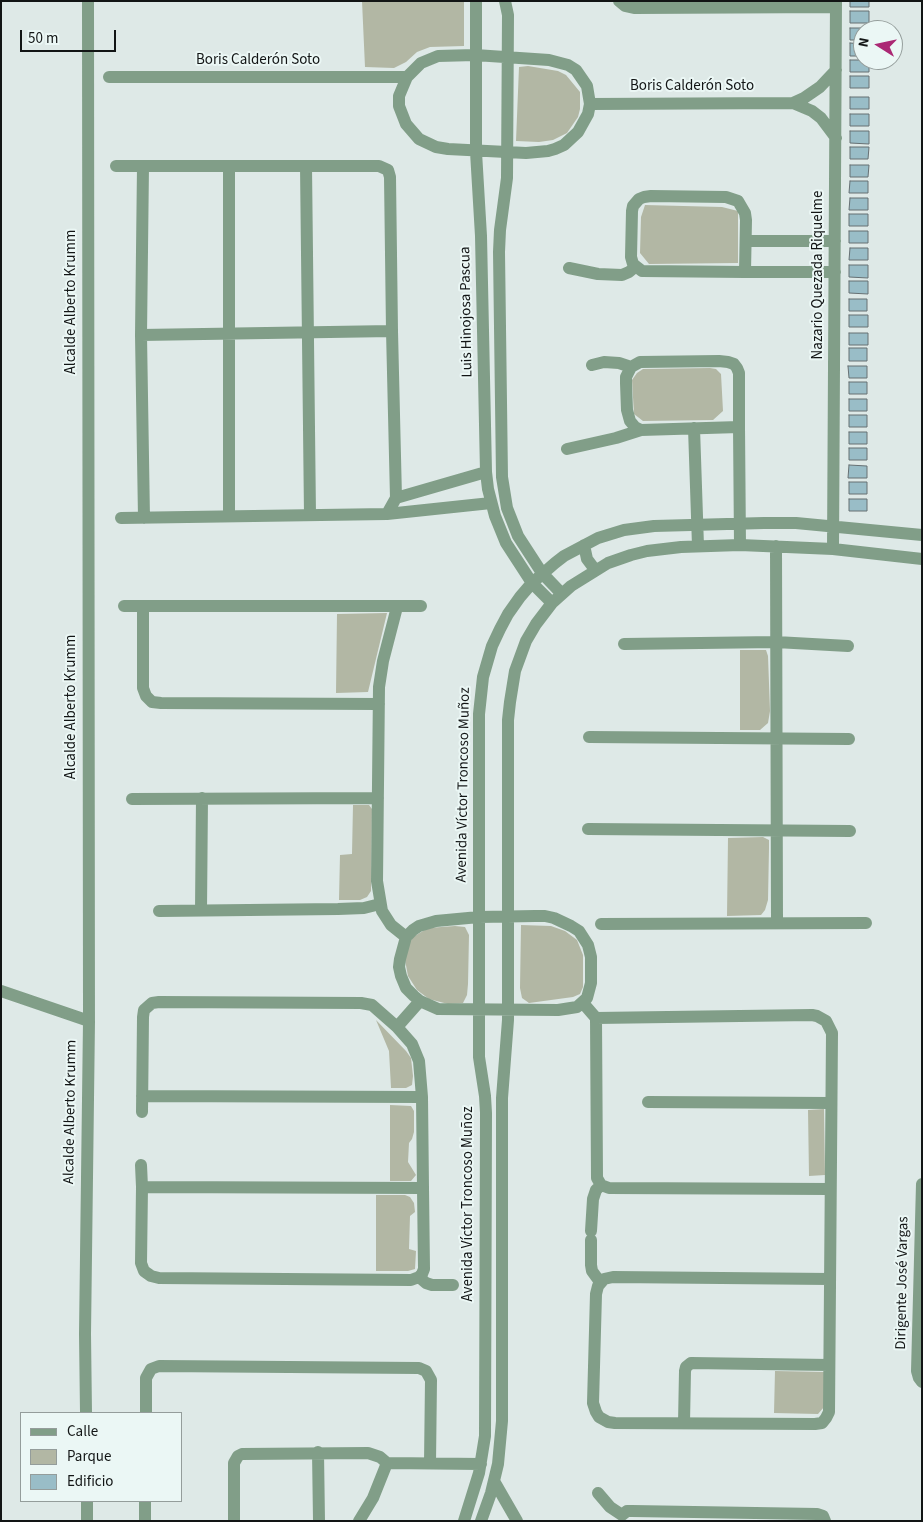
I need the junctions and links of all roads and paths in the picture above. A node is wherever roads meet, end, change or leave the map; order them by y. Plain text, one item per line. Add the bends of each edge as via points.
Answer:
1 (88, 1) edge
2 (476, 1) edge
3 (506, 1) edge
4 (620, 3) edge
5 (750, 4) edge
6 (836, 4) edge
7 (475, 56) junction
8 (508, 56) junction
9 (836, 70) junction
10 (109, 77) dead end
11 (407, 77) junction
12 (793, 103) junction
13 (590, 104) junction
14 (836, 138) junction
15 (476, 152) junction
16 (508, 153) junction
17 (116, 166) dead end
18 (143, 166) junction
19 (229, 166) junction
20 (306, 166) junction
21 (746, 240) junction
22 (835, 241) junction
23 (635, 267) junction
24 (569, 268) dead end
25 (745, 272) junction
26 (835, 272) junction
27 (392, 331) junction
28 (307, 332) junction
29 (228, 333) junction
30 (141, 335) junction
31 (592, 366) dead end
32 (631, 367) junction
33 (739, 427) junction
34 (694, 428) junction
35 (641, 430) junction
36 (568, 449) dead end
37 (486, 472) junction
38 (396, 498) junction
39 (491, 503) junction
40 (387, 514) junction
41 (310, 515) junction
42 (229, 516) junction
43 (121, 518) dead end
44 (144, 518) junction
45 (740, 524) junction
46 (697, 525) junction
47 (833, 526) junction
48 (922, 534) edge
49 (584, 545) junction
50 (740, 545) junction
51 (698, 546) junction
52 (776, 546) junction
53 (833, 549) junction
54 (922, 559) edge
55 (598, 569) junction
56 (542, 573) junction
57 (532, 583) junction
58 (562, 594) junction
59 (552, 603) junction
60 (124, 606) dead end
61 (421, 606) dead end
62 (144, 607) junction
63 (397, 607) junction
64 (776, 642) junction
65 (624, 644) dead end
66 (848, 646) dead end
67 (379, 704) junction
68 (589, 737) dead end
69 (776, 738) junction
70 (849, 738) dead end
71 (202, 798) junction
72 (378, 798) junction
73 (132, 799) dead end
74 (588, 829) dead end
75 (777, 831) junction
76 (850, 831) dead end
77 (380, 904) junction
78 (201, 910) junction
79 (159, 911) dead end
80 (508, 916) junction
81 (479, 917) junction
82 (777, 923) junction
83 (866, 923) dead end
84 (601, 924) dead end
85 (406, 937) junction
86 (1, 991) edge
87 (420, 1001) junction
88 (583, 1003) junction
89 (479, 1010) junction
90 (508, 1010) junction
91 (596, 1018) junction
92 (89, 1021) junction
93 (397, 1027) junction
94 (142, 1096) junction
95 (422, 1097) junction
96 (648, 1102) dead end
97 (831, 1103) junction
98 (142, 1112) dead end
99 (141, 1166) dead end
100 (922, 1184) edge
101 (601, 1185) junction
102 (142, 1187) junction
103 (423, 1188) junction
104 (830, 1189) junction
105 (419, 1277) junction
106 (830, 1279) junction
107 (600, 1282) junction
108 (453, 1285) dead end
109 (830, 1365) junction
110 (922, 1382) edge
111 (502, 1397) junction
112 (486, 1398) junction
113 (86, 1412) edge
114 (146, 1412) edge
115 (684, 1423) junction
116 (318, 1452) junction
117 (387, 1463) junction
118 (430, 1463) junction
119 (481, 1464) junction
120 (494, 1481) junction
121 (598, 1493) dead end
122 (87, 1502) edge
123 (145, 1502) edge
124 (622, 1518) edge
125 (87, 1521) edge
126 (145, 1521) edge
127 (234, 1521) edge
128 (319, 1521) edge
129 (359, 1521) edge
130 (464, 1521) edge
131 (480, 1521) edge
132 (517, 1521) edge
133 (825, 1521) edge

1 - 92 street, Alcalde Alberto Krumm
2 - 7 street, Luis Hinojosa Pascua
3 - 8 street
4 - 5 street via 634,8
5 - 6 street
6 - 9 street, Nazario Quezada Riquelme
7 - 8 street
7 - 11 street via 438,56 421,63
7 - 15 street, Luis Hinojosa Pascua
8 - 13 street via 568,65 576,70 587,86
8 - 16 street
9 - 12 street, Boris Calderón Soto via 820,87
9 - 14 street, Nazario Quezada Riquelme
10 - 11 street, Boris Calderón Soto
11 - 15 street via 399,96 399,106 412,132 436,147
12 - 13 street, Boris Calderón Soto
12 - 14 street, Boris Calderón Soto via 821,118
13 - 16 street via 584,123 564,145 548,152
14 - 22 street, Nazario Quezada Riquelme
15 - 16 street
15 - 37 street, Luis Hinojosa Pascua
16 - 56 street via 499,252 502,477 507,508 515,529
17 - 18 street
18 - 19 street
18 - 30 street
19 - 20 street
19 - 29 street
20 - 27 street via 379,166 390,173
20 - 28 street
21 - 22 street
21 - 23 street via 744,213 738,201 732,198 644,197 632,211 630,257
21 - 25 street
22 - 26 street, Nazario Quezada Riquelme
23 - 24 street via 622,275
23 - 25 street via 645,271
25 - 26 street
26 - 47 street, Nazario Quezada Riquelme
27 - 28 street
27 - 38 street
28 - 29 street
28 - 41 street
29 - 30 street
29 - 42 street
30 - 44 street
31 - 32 street via 604,362
32 - 33 street via 640,362 719,361 734,364 739,373
32 - 35 street via 626,383 627,410 630,421
33 - 34 street
33 - 45 street
34 - 35 street
34 - 46 street
35 - 36 street
37 - 38 street
37 - 39 street, Luis Hinojosa Pascua
38 - 40 street
39 - 40 street
39 - 57 street, Luis Hinojosa Pascua via 506,543
40 - 41 street
41 - 42 street
42 - 44 street
43 - 44 street
45 - 46 street, Avenida Víctor Troncoso Muñoz
45 - 47 street, Avenida Víctor Troncoso Muñoz
45 - 50 street
46 - 49 street, Avenida Víctor Troncoso Muñoz via 624,530
46 - 51 street
47 - 48 street, Avenida Víctor Troncoso Muñoz
47 - 53 street, Nazario Quezada Riquelme
49 - 55 street via 587,559
49 - 56 street, Avenida Víctor Troncoso Muñoz
50 - 51 street
50 - 52 street
51 - 55 street via 647,550
52 - 53 street
52 - 64 street
53 - 54 street
55 - 58 street
56 - 57 street, Avenida Víctor Troncoso Muñoz
56 - 58 street
57 - 59 street, Luis Hinojosa Pascua
57 - 81 street, Avenida Víctor Troncoso Muñoz via 500,629 483,677
58 - 59 street
59 - 80 street via 526,641 515,671 510,702
60 - 62 street
61 - 63 street
62 - 63 street
62 - 67 street via 143,688 152,702
63 - 67 street via 383,661
64 - 65 street
64 - 66 street
64 - 69 street
67 - 72 street
68 - 69 street
69 - 70 street
69 - 75 street
71 - 72 street
71 - 73 street
71 - 78 street
72 - 77 street via 377,881
74 - 75 street
75 - 76 street
75 - 82 street
77 - 78 street via 347,909
77 - 85 street via 390,925
78 - 79 street
80 - 81 street
80 - 88 street via 544,916 579,931 591,957 590,991
80 - 90 street
81 - 85 street via 426,923
81 - 89 street, Avenida Víctor Troncoso Muñoz
82 - 83 street
82 - 84 street
85 - 87 street via 399,967 406,988
86 - 92 street
87 - 89 street via 438,1009
87 - 93 street
88 - 90 street via 568,1009
88 - 91 street
89 - 90 street
89 - 112 street, Avenida Víctor Troncoso Muñoz via 479,1057 486,1112
90 - 111 street via 502,1106
91 - 97 street via 817,1016 826,1021 832,1033
91 - 101 street via 597,1178
92 - 113 street, Alcalde Alberto Krumm
93 - 94 street via 367,1003 159,1002 144,1010
93 - 95 street via 418,1055
94 - 95 street
94 - 98 street
95 - 103 street
96 - 97 street
97 - 104 street
99 - 102 street
100 - 110 street, Dirigente José Vargas via 917,1371
101 - 104 street via 610,1188
101 - 107 street via 592,1199 590,1265
102 - 103 street
102 - 105 street via 141,1263 147,1274 154,1278 411,1280
103 - 105 street via 424,1269
104 - 106 street
105 - 108 street via 432,1285
106 - 107 street via 613,1277
106 - 109 street
107 - 115 street via 596,1294 593,1403 596,1412 608,1422
109 - 115 street via 829,1412 819,1424
109 - 115 street via 691,1363 685,1371
111 - 112 street via 495,1403
111 - 120 street via 500,1445
112 - 119 street, Avenida Víctor Troncoso Muñoz
114 - 118 street via 146,1378 151,1369 159,1366 419,1368 426,1371 431,1380
116 - 117 street via 368,1453
116 - 127 street via 247,1453 238,1456 234,1466
116 - 128 street
117 - 118 street
117 - 129 street via 373,1498
118 - 119 street
119 - 130 street, Avenida Víctor Troncoso Muñoz
120 - 131 street
120 - 132 street
121 - 124 street
122 - 125 street
123 - 126 street
124 - 133 street via 627,1511 632,1511 817,1514

